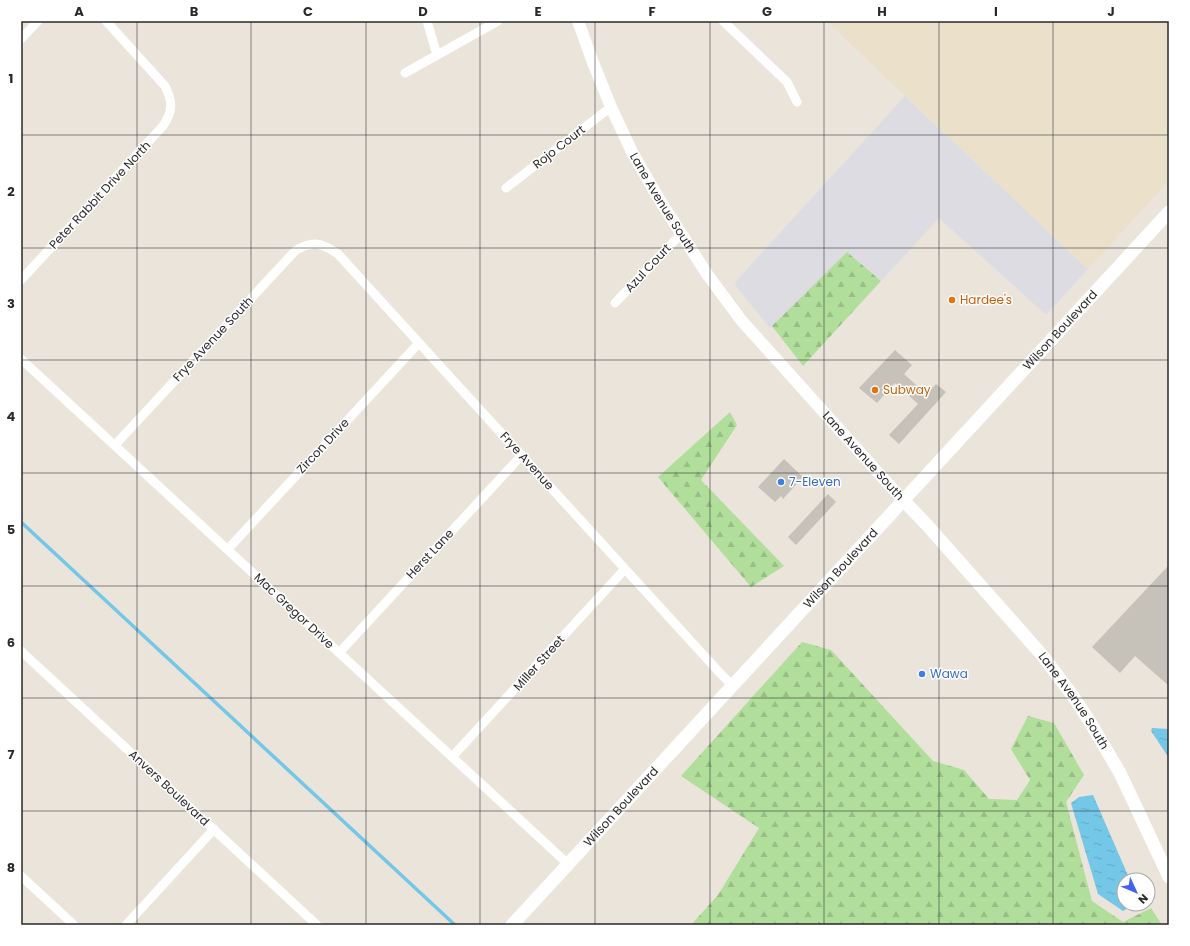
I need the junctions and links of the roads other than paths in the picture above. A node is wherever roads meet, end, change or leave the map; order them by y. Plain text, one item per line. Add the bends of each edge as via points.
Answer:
1 (38, 21) edge
2 (106, 21) edge
3 (427, 21) edge
4 (498, 21) edge
5 (578, 21) edge
6 (722, 21) edge
7 (21, 39) edge
8 (437, 55) junction
9 (405, 73) dead end
10 (797, 102) dead end
11 (611, 107) junction
12 (506, 188) dead end
13 (1169, 212) edge
14 (681, 234) junction
15 (316, 244) joint
16 (21, 280) edge
17 (615, 303) dead end
18 (419, 343) junction
19 (21, 358) edge
20 (115, 444) junction
21 (522, 455) junction
22 (904, 500) junction
23 (228, 549) junction
24 (625, 569) junction
25 (21, 651) edge
26 (339, 653) junction
27 (732, 685) junction
28 (452, 757) junction
29 (214, 829) junction
30 (568, 864) junction
31 (21, 876) edge
32 (1169, 877) edge
33 (74, 925) edge
34 (126, 925) edge
35 (317, 925) edge
36 (512, 925) edge

1 - 7 street
2 - 16 street, Peter Rabbit Drive North via 165,86 172,106 169,117
3 - 8 street
4 - 8 street
5 - 11 street, Lane Avenue South
6 - 10 street via 787,82
8 - 9 street
11 - 12 street, Rojo Court
11 - 14 street, Lane Avenue South via 632,152
13 - 22 main road, Wilson Boulevard
14 - 17 street, Azul Court
14 - 22 street, Lane Avenue South via 741,320
15 - 18 street, Frye Avenue via 328,247 338,254
15 - 20 street, Frye Avenue South via 305,245 295,251
18 - 21 street, Frye Avenue
18 - 23 street, Zircon Drive
19 - 20 street, Mac Gregor Drive
20 - 23 street, Mac Gregor Drive
21 - 24 street, Frye Avenue
21 - 26 street, Herst Lane
22 - 27 main road, Wilson Boulevard
22 - 32 main road, Lane Avenue South via 1042,655 1073,696 1120,772
23 - 26 street, Mac Gregor Drive
24 - 27 street, Frye Avenue
24 - 28 street, Miller Street
25 - 29 street, Anvers Boulevard
26 - 28 street, Mac Gregor Drive
27 - 30 main road, Wilson Boulevard
28 - 30 street, Mac Gregor Drive
29 - 34 street
29 - 35 street, Anvers Boulevard
30 - 36 main road, Wilson Boulevard
31 - 33 street

